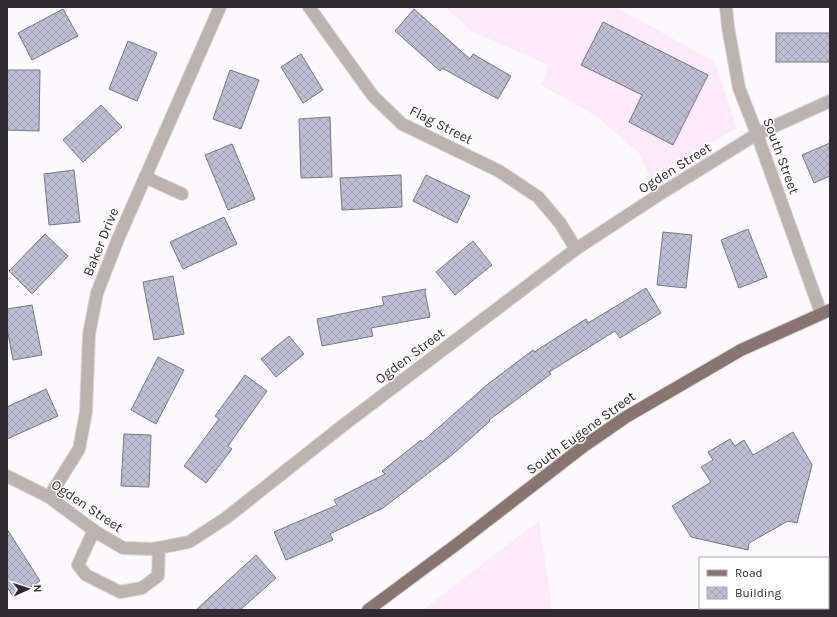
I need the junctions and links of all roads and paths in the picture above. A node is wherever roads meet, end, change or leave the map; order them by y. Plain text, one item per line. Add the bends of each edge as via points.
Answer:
1 (220, 7) edge
2 (310, 7) edge
3 (726, 7) edge
4 (830, 101) edge
5 (758, 134) junction
6 (145, 177) junction
7 (182, 194) dead end
8 (576, 249) junction
9 (826, 311) edge
10 (7, 476) edge
11 (49, 497) junction
12 (94, 530) junction
13 (159, 548) junction
14 (368, 610) edge

1 - 6 street, Baker Drive
2 - 8 street, Flag Street via 373,96 402,124 500,171 538,197 560,223
3 - 5 street, South Street via 739,88
4 - 5 street, Ogden Street
5 - 8 street, Ogden Street
5 - 9 street, South Street
6 - 7 street
6 - 11 street, Baker Drive via 97,293 89,334 86,412 79,449
8 - 13 street, Ogden Street via 341,427 226,518 189,542
9 - 14 main road, South Eugene Street via 741,350 626,417
10 - 11 street, Ogden Street
11 - 12 street, Ogden Street
12 - 13 street, Ogden Street via 123,548
12 - 13 street via 78,566 86,575 120,592 142,588 158,576

